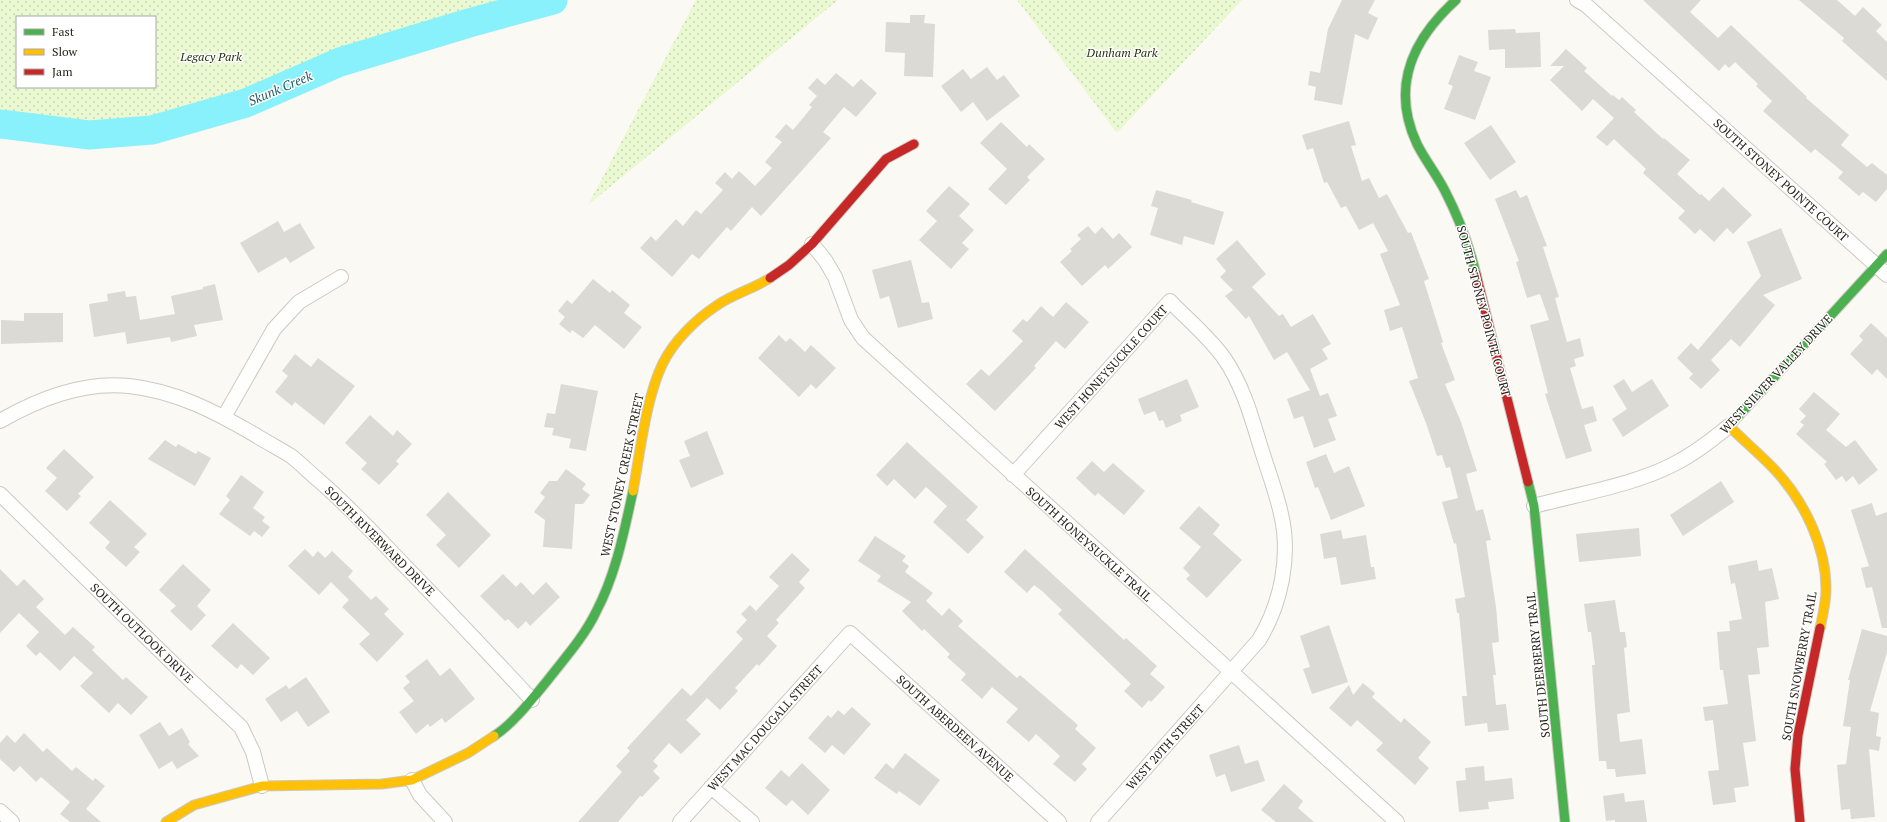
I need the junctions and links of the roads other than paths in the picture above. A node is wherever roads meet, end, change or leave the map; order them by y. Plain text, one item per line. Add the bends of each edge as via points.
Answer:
1 (1456, 0) edge
2 (1577, 0) edge
3 (914, 144) dead end
4 (812, 244) junction
5 (1887, 254) edge
6 (1876, 266) junction
7 (1887, 275) edge
8 (341, 276) dead end
9 (224, 417) junction
10 (0, 421) edge
11 (1729, 426) junction
12 (1013, 476) junction
13 (0, 494) edge
14 (1534, 506) junction
15 (850, 633) joint
16 (1232, 672) junction
17 (532, 700) junction
18 (412, 780) junction
19 (262, 786) junction
20 (711, 787) junction
21 (0, 811) edge
22 (12, 822) edge
23 (166, 822) edge
24 (444, 822) edge
25 (680, 822) edge
26 (752, 822) edge
27 (1059, 822) edge
28 (1098, 822) edge
29 (1397, 822) edge
30 (1565, 822) edge
31 (1800, 822) edge

1 - 14 street, SOUTH STONEY POINTE COURT via 1443,10 1415,48 1405,86 1406,106 1417,143 1460,221 1470,248
2 - 6 street, SOUTH STONEY POINTE COURT via 1586,5
3 - 4 street, WEST STONEY CREEK STREET via 886,159
4 - 12 street, SOUTH HONEYSUCKLE TRAIL via 835,277 851,320 863,338
4 - 17 street, WEST STONEY CREEK STREET via 789,265 756,287 717,305 693,324 663,363 652,393 624,529 610,578 596,613 575,645
5 - 6 street, WEST SILVER VALLEY DRIVE
6 - 7 street, SOUTH STONEY POINTE COURT
6 - 11 street, WEST SILVER VALLEY DRIVE
8 - 9 street via 299,302 274,329
9 - 10 street, SOUTH RIVERWARD DRIVE via 183,398 158,391 128,386 101,386 48,398 18,410
9 - 17 street, SOUTH RIVERWARD DRIVE via 291,456 343,501
11 - 14 street, WEST SILVER VALLEY DRIVE via 1709,443 1674,465 1637,479
11 - 31 street, SOUTH SNOWBERRY TRAIL via 1789,486 1813,529 1824,572 1826,589 1820,632 1806,690 1796,752 1796,793
12 - 16 street, SOUTH HONEYSUCKLE TRAIL
12 - 16 street, WEST HONEYSUCKLE COURT via 1170,301 1215,346 1241,388 1282,522 1284,553 1282,580 1276,605 1259,640
13 - 19 street, SOUTH OUTLOOK DRIVE via 240,727 253,752
14 - 30 street, SOUTH DEERBERRY TRAIL
15 - 20 street, WEST MAC DOUGALL STREET
15 - 27 street, SOUTH ABERDEEN AVENUE
16 - 28 street, WEST 20TH STREET
16 - 29 street, SOUTH HONEYSUCKLE TRAIL
17 - 18 street, WEST STONEY CREEK STREET via 497,734 468,753
18 - 19 street, WEST STONEY CREEK STREET via 382,784
18 - 24 street via 420,795
19 - 23 street, WEST STONEY CREEK STREET via 194,805
20 - 25 street, WEST MAC DOUGALL STREET
20 - 26 street
21 - 22 street

